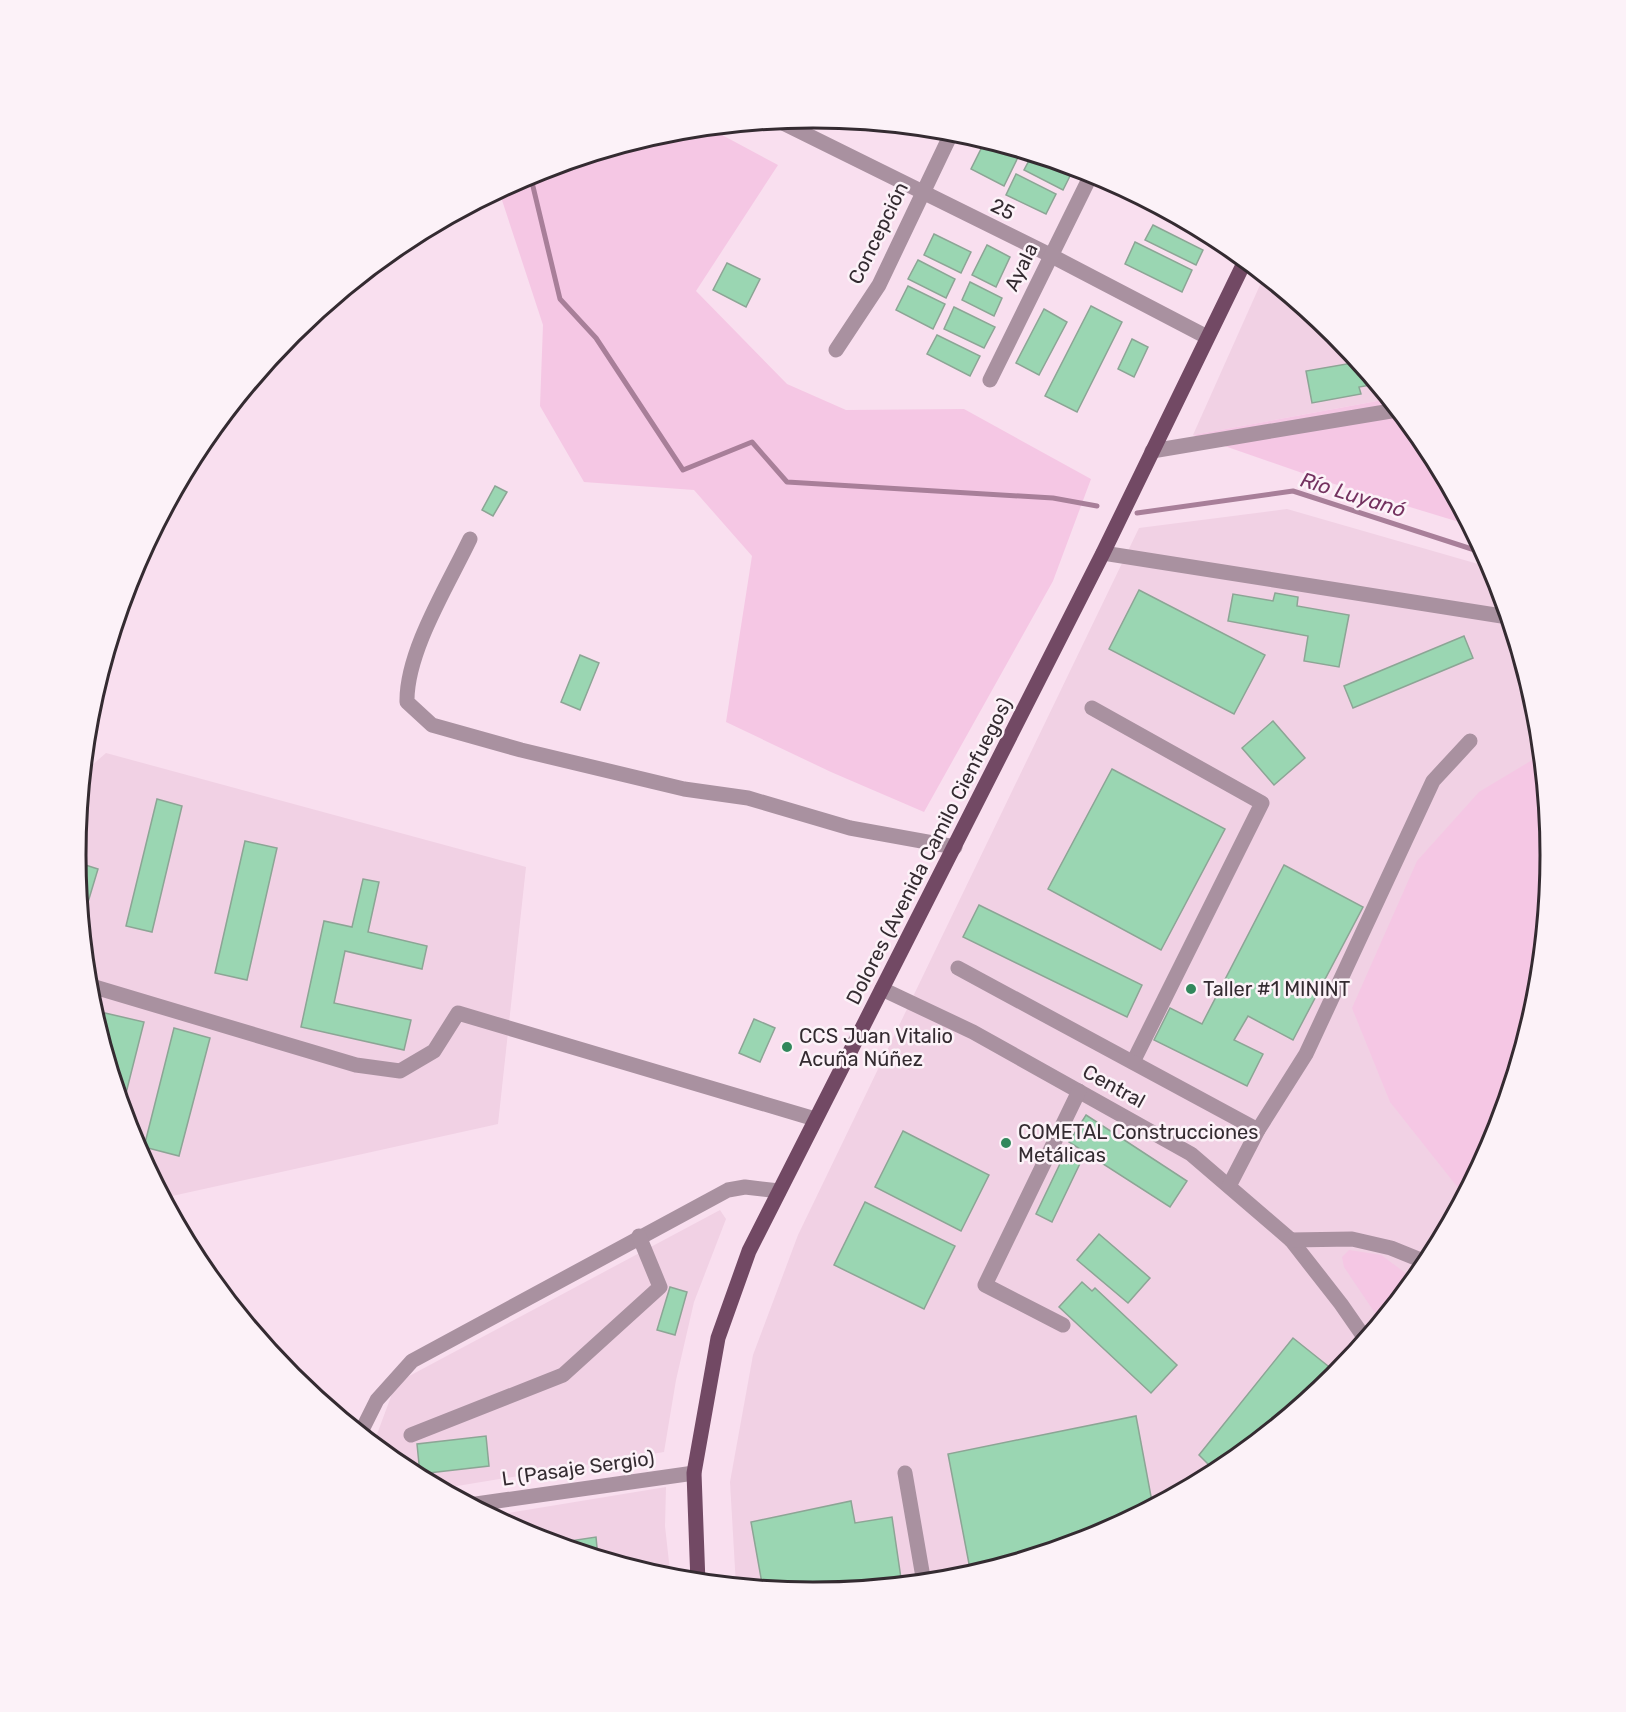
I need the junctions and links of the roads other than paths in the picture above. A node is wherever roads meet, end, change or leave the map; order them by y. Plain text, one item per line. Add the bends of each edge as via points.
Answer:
1 (795, 129) edge
2 (948, 141) edge
3 (1087, 183) edge
4 (922, 192) junction
5 (1050, 255) junction
6 (1241, 268) edge
7 (1207, 337) junction
8 (836, 350) dead end
9 (990, 380) dead end
10 (1389, 411) edge
11 (1152, 451) junction
12 (470, 539) dead end
13 (1103, 553) junction
14 (1500, 616) edge
15 (1092, 708) dead end
16 (1470, 741) dead end
17 (954, 847) junction
18 (958, 968) dead end
19 (97, 988) edge
20 (882, 989) junction
21 (1133, 1062) junction
22 (1079, 1091) junction
23 (815, 1119) junction
24 (1258, 1130) junction
25 (1229, 1186) junction
26 (779, 1191) junction
27 (639, 1236) junction
28 (1291, 1240) junction
29 (1419, 1259) edge
30 (1063, 1325) dead end
31 (1362, 1334) edge
32 (363, 1428) edge
33 (411, 1435) dead end
34 (694, 1473) junction
35 (905, 1473) dead end
36 (482, 1503) edge
37 (698, 1574) edge
38 (923, 1575) edge

1 - 4 street, 25
2 - 4 street, Concepción
3 - 5 street, Ayala
4 - 5 street, 25
4 - 8 street, Concepción via 879,285
5 - 7 street, 25
5 - 9 street, Ayala
6 - 7 main road, Dolores (Avenida Camilo Cienfuegos)
7 - 11 main road, Dolores (Avenida Camilo Cienfuegos)
10 - 11 street
11 - 13 main road, Dolores (Avenida Camilo Cienfuegos)
12 - 17 street via 406,681 406,702 432,725 684,789 748,798 850,828
13 - 14 street
13 - 17 main road, Dolores (Avenida Camilo Cienfuegos)
15 - 21 street via 1262,803
16 - 24 street via 1433,781 1306,1054
17 - 20 main road, Dolores (Avenida Camilo Cienfuegos)
18 - 21 street
19 - 23 street via 356,1065 400,1071 434,1051 458,1012
20 - 22 street, Central via 973,1032
20 - 23 main road, Dolores (Avenida Camilo Cienfuegos)
21 - 24 street
22 - 25 street, Central via 1191,1154
22 - 30 street via 986,1285
23 - 26 main road, Dolores (Avenida Camilo Cienfuegos)
24 - 25 street
25 - 28 street, Central
26 - 27 street via 745,1187 728,1190
26 - 34 main road, Dolores (Avenida Camilo Cienfuegos) via 749,1251 718,1338
27 - 32 street via 412,1361 377,1400
27 - 33 street via 660,1287 563,1375
28 - 29 street via 1352,1239
28 - 31 street, Central
34 - 36 street, L (Pasaje Sergio)
34 - 37 main road, Dolores (Avenida Camilo Cienfuegos)
35 - 38 street

